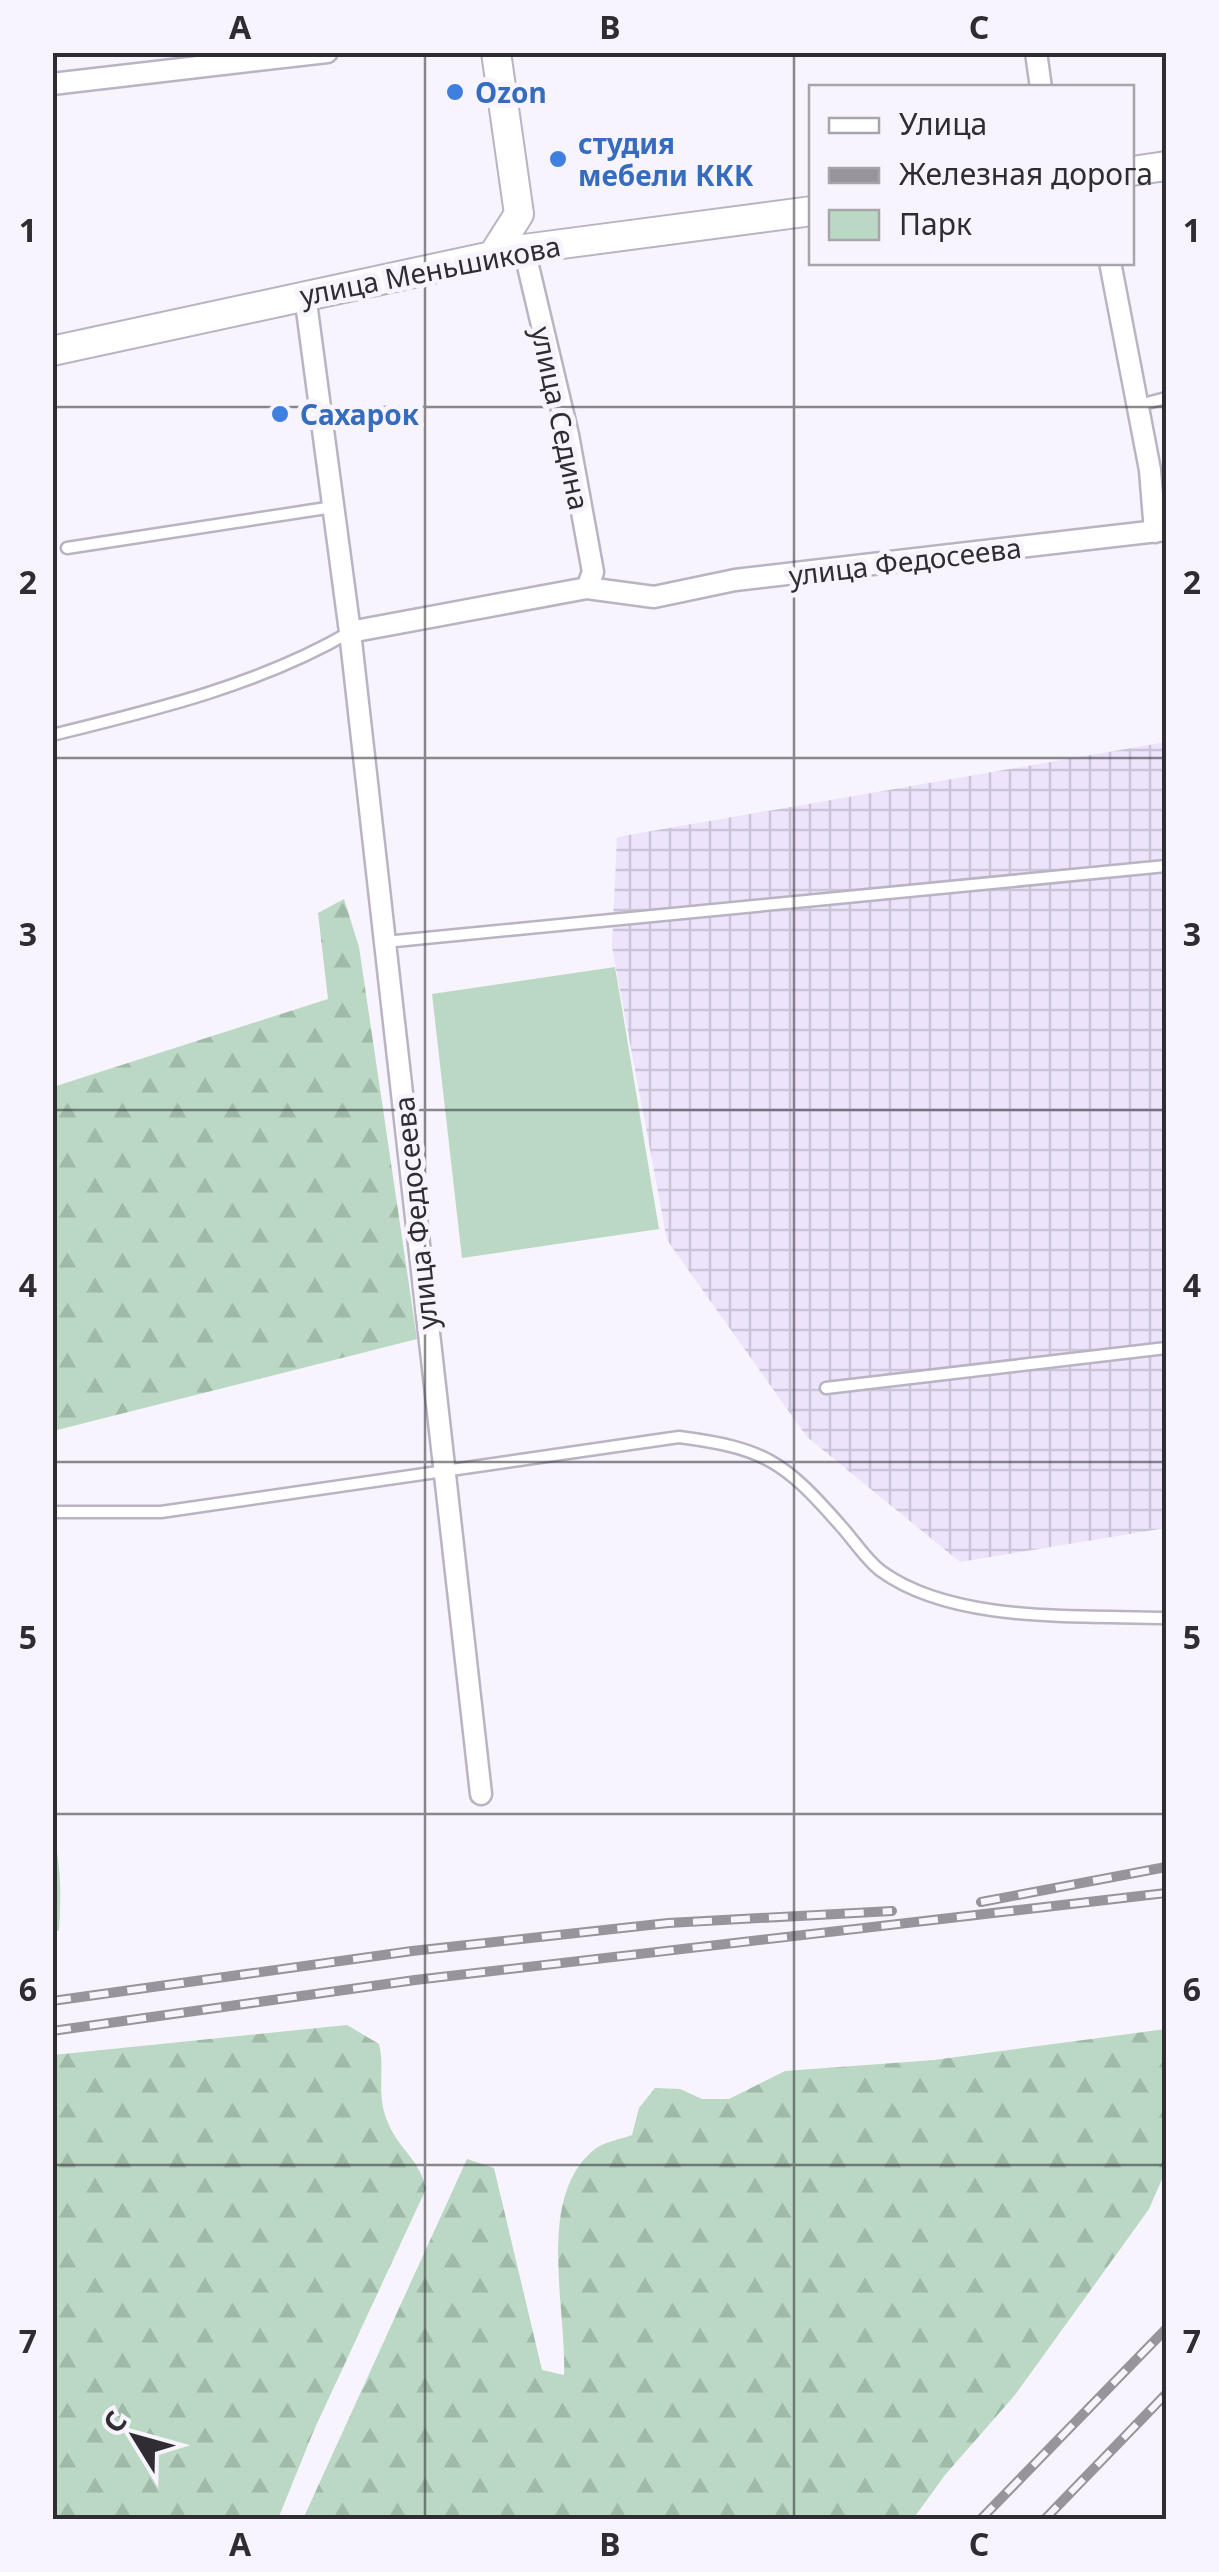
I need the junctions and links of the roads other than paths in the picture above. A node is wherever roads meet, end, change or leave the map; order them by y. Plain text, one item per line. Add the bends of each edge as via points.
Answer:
1 (327, 52) edge
2 (496, 52) edge
3 (1036, 52) edge
4 (52, 84) edge
5 (1040, 85) edge
6 (1166, 166) edge
7 (1134, 171) edge
8 (809, 211) edge
9 (524, 249) junction
10 (493, 255) junction
11 (1111, 265) edge
12 (305, 294) junction
13 (52, 351) edge
14 (1166, 398) edge
15 (1139, 406) junction
16 (333, 507) junction
17 (1161, 531) edge
18 (67, 548) dead end
19 (588, 588) junction
20 (350, 632) junction
21 (52, 735) edge
22 (1166, 866) edge
23 (384, 942) junction
24 (1166, 1348) edge
25 (826, 1388) dead end
26 (443, 1471) junction
27 (52, 1512) edge
28 (1166, 1618) edge
29 (481, 1794) dead end

1 - 4 street
2 - 10 main road via 518,214
3 - 5 street
6 - 7 main road
8 - 9 main road, улица Меньшикова
9 - 10 main road, улица Меньшикова
9 - 19 street, улица Седина via 568,436 593,572
10 - 12 main road, улица Меньшикова
11 - 15 street
12 - 13 main road, улица Меньшикова
12 - 16 street, улица Федосеева
14 - 15 lane
15 - 17 street
16 - 18 lane
16 - 20 street, улица Федосеева
17 - 19 street, улица Федосеева via 734,580 654,598
19 - 20 street, улица Федосеева
20 - 21 lane via 300,661 148,712
20 - 23 street, улица Федосеева
22 - 23 lane
23 - 26 street, улица Федосеева
24 - 25 lane
26 - 27 lane via 161,1512
26 - 28 lane via 678,1437 744,1446 796,1475 880,1570 928,1594 1016,1613
26 - 29 street, улица Федосеева

